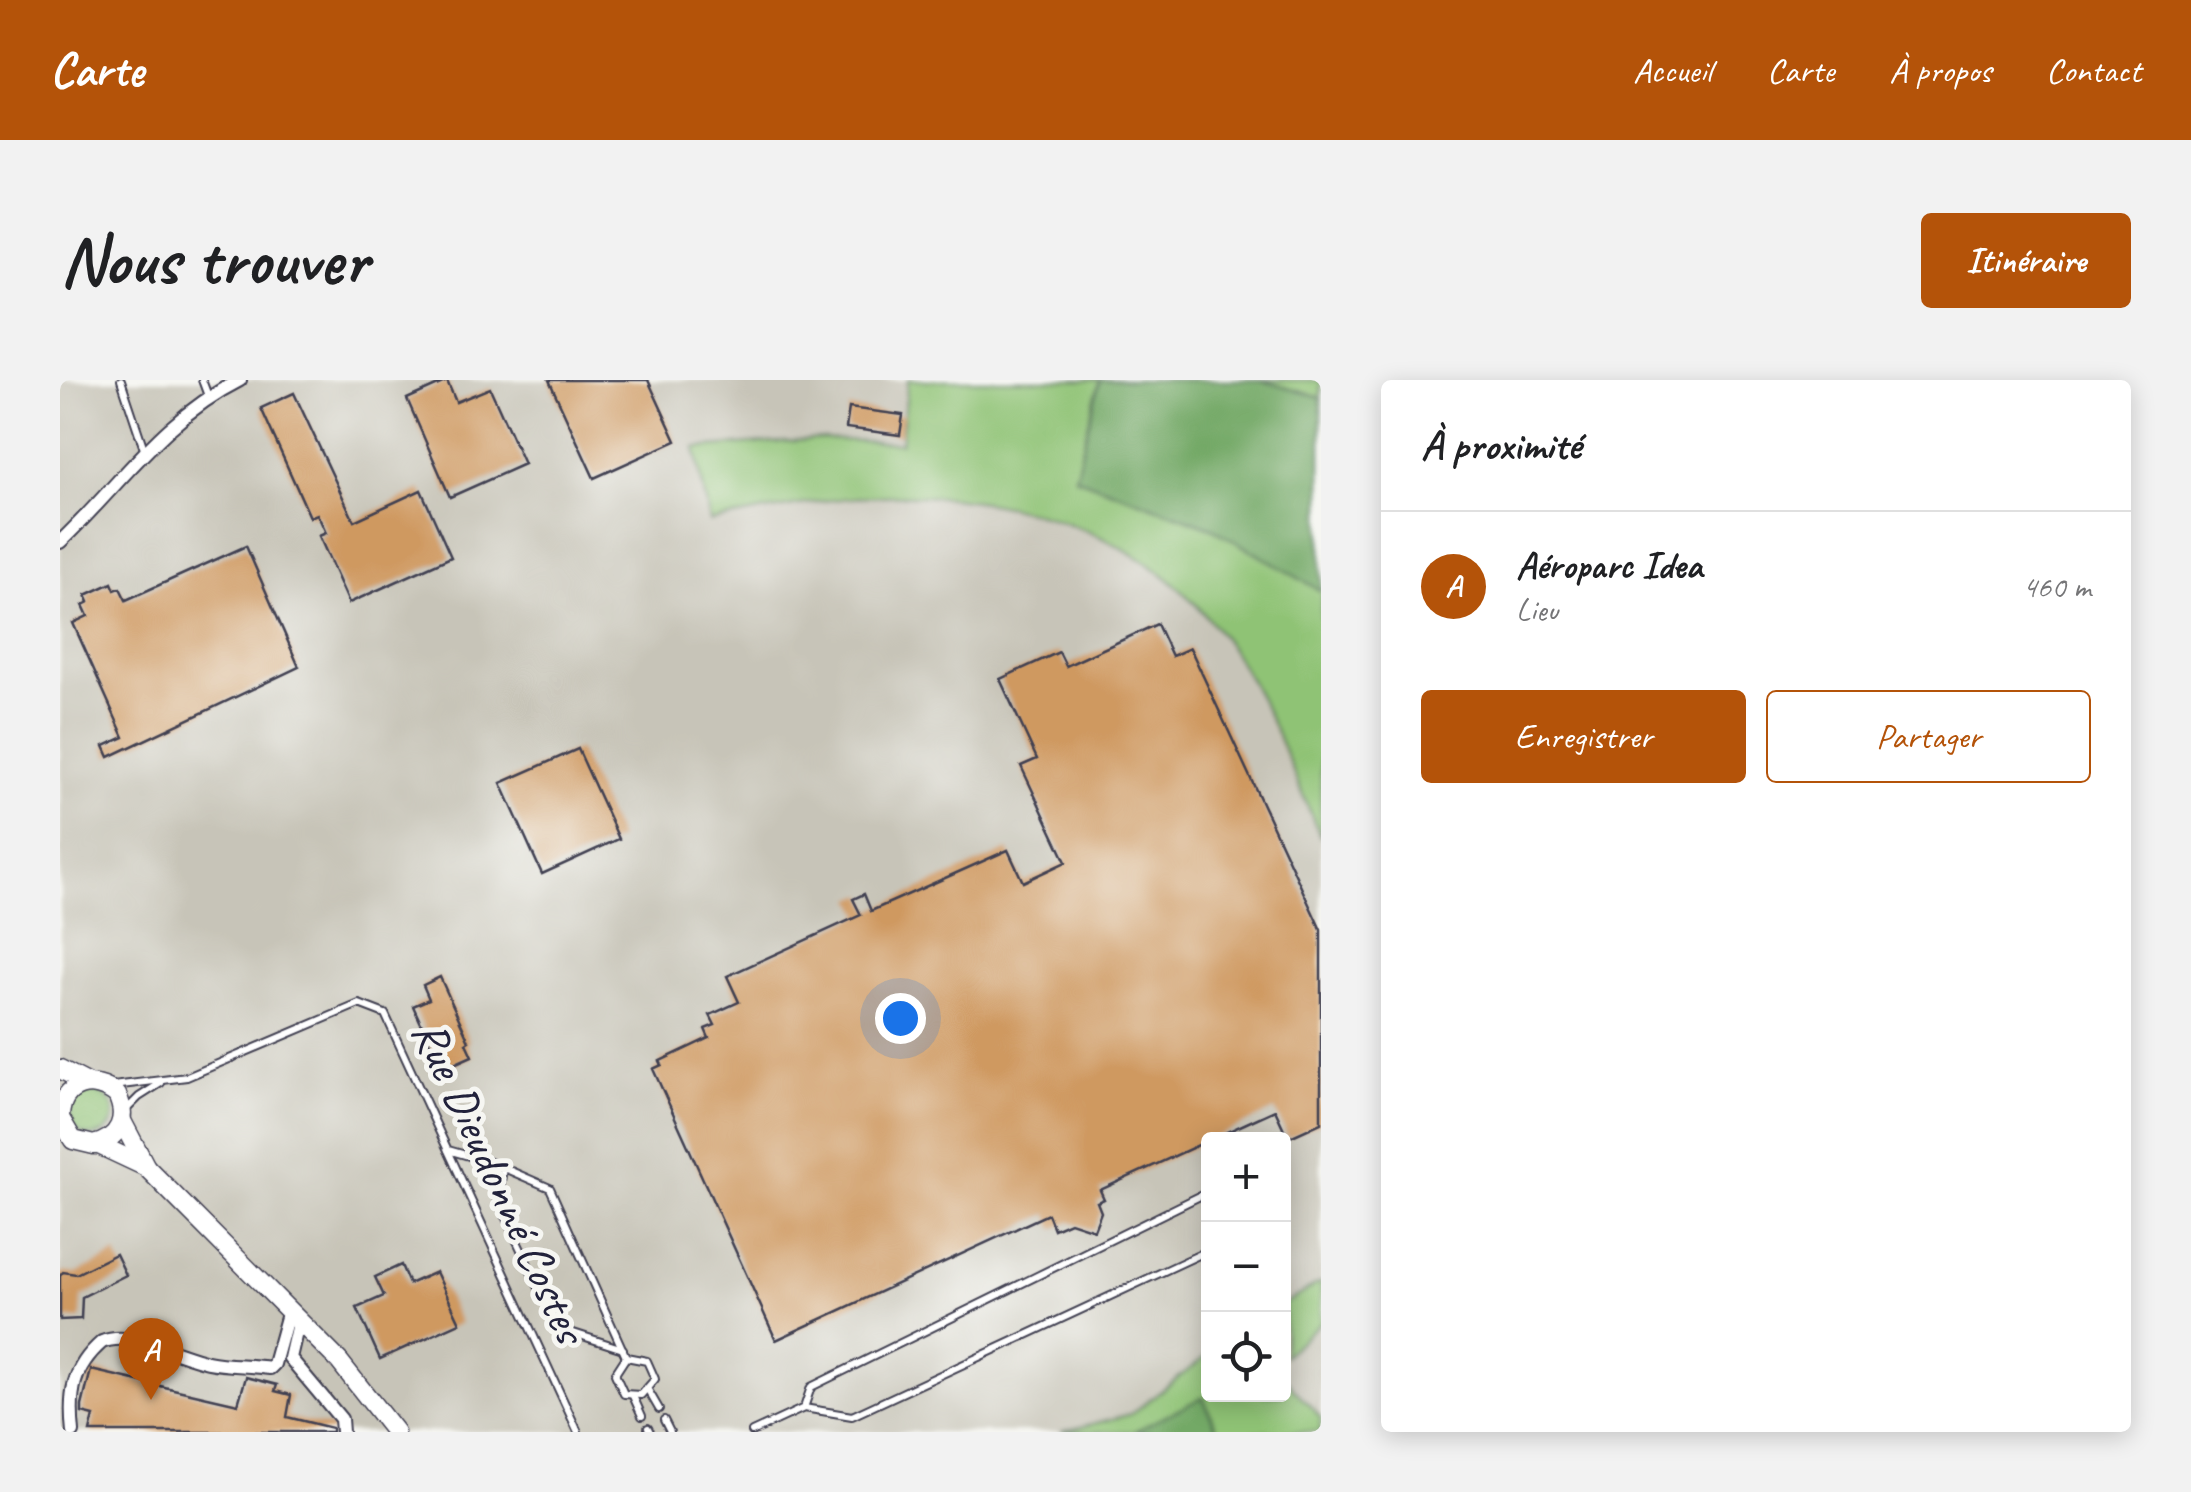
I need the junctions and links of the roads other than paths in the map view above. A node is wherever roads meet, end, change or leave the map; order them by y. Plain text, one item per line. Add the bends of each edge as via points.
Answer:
1 (121, 380) edge
2 (202, 380) edge
3 (240, 380) edge
4 (208, 396) junction
5 (144, 449) junction
6 (60, 542) edge
7 (60, 1069) edge
8 (87, 1082) junction
9 (162, 1082) junction
10 (107, 1086) junction
11 (60, 1104) edge
12 (60, 1117) edge
13 (122, 1117) junction
14 (67, 1139) edge
15 (97, 1144) junction
16 (447, 1150) junction
17 (146, 1168) junction
18 (503, 1168) junction
19 (1201, 1195) edge
20 (1201, 1254) edge
21 (294, 1314) junction
22 (624, 1353) junction
23 (648, 1390) junction
24 (633, 1396) junction
25 (804, 1408) junction
26 (659, 1409) dead end
27 (642, 1416) dead end
28 (664, 1420) dead end
29 (73, 1432) edge
30 (342, 1432) edge
31 (395, 1432) edge
32 (578, 1432) edge
33 (670, 1432) edge
34 (752, 1432) edge

1 - 5 lane
2 - 4 lane
3 - 4 street
4 - 5 street
5 - 6 street
7 - 8 street
8 - 10 street
8 - 11 street
9 - 10 lane, Rue Dieudonné Costes
9 - 13 lane, Rue Dieudonné Costes
9 - 16 lane, Rue Dieudonné Costes via 222,1065 359,1004 385,1014
10 - 13 street via 117,1094
11 - 12 street
12 - 14 street
13 - 15 street via 114,1135
13 - 17 street
14 - 15 street
15 - 17 street
16 - 18 lane
16 - 32 lane, Rue Dieudonné Costes
17 - 21 street
18 - 22 lane via 550,1188
18 - 22 lane via 498,1201 558,1328
19 - 25 lane via 811,1387
20 - 25 lane via 852,1416
21 - 29 street via 270,1368 214,1363 131,1339 102,1342 80,1365 70,1404
21 - 30 street via 290,1358 341,1419
21 - 31 street
22 - 23 lane via 646,1361 655,1379
22 - 24 lane via 615,1374 624,1394
23 - 24 lane
23 - 26 lane
24 - 27 lane
25 - 34 lane
28 - 33 lane

